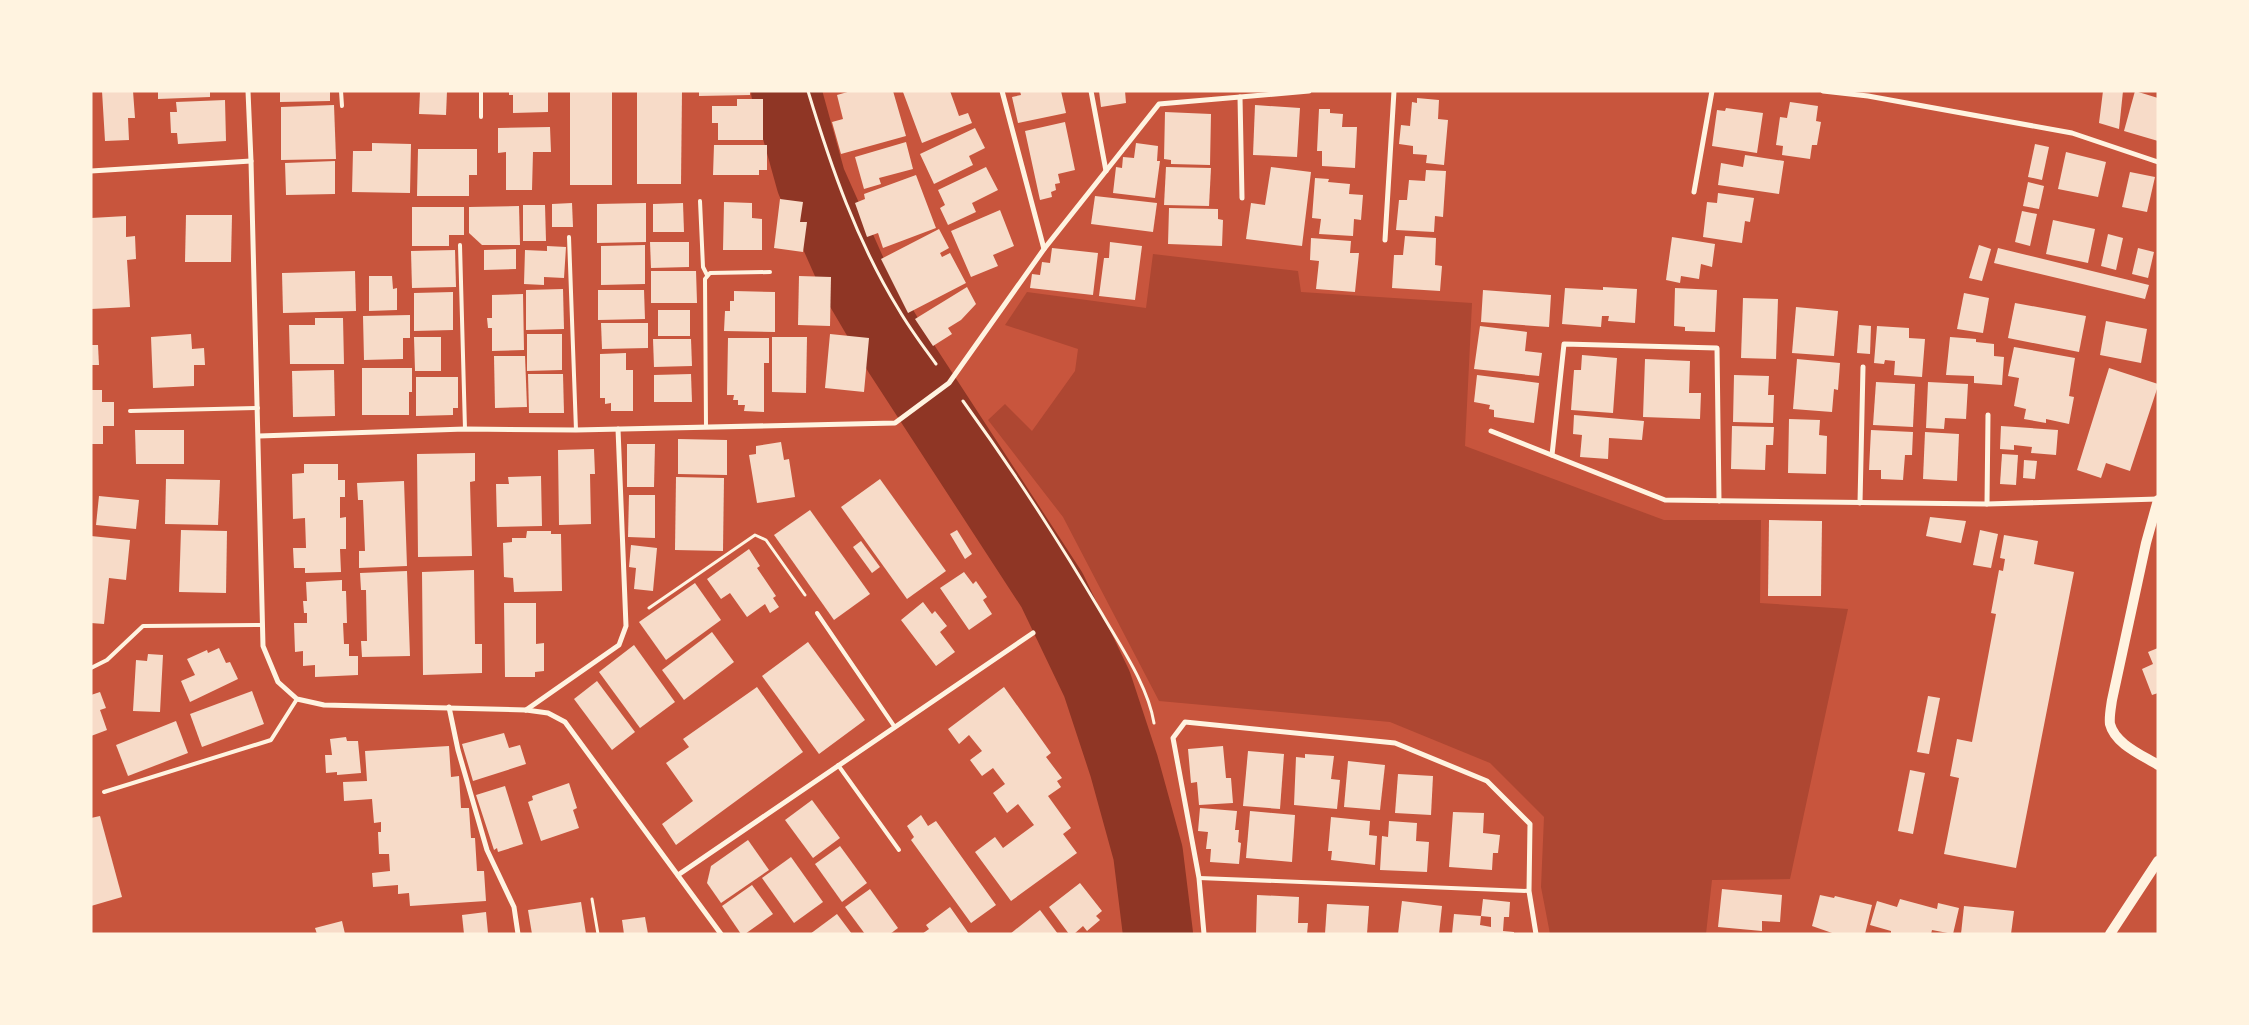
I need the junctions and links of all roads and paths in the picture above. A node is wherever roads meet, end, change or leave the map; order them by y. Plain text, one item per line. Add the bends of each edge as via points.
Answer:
1 (248, 91) edge
2 (341, 91) edge
3 (480, 91) edge
4 (808, 91) edge
5 (1002, 91) edge
6 (1091, 91) edge
7 (1234, 91) edge
8 (1309, 91) edge
9 (1394, 91) edge
10 (1712, 91) edge
11 (1823, 91) edge
12 (1237, 97) junction
13 (342, 106) dead end
14 (481, 117) dead end
15 (252, 161) junction
16 (2158, 162) edge
17 (91, 171) edge
18 (1106, 171) junction
19 (1694, 192) dead end
20 (1242, 198) dead end
21 (700, 201) dead end
22 (569, 237) dead end
23 (1385, 240) dead end
24 (460, 245) dead end
25 (1044, 249) junction
26 (770, 272) dead end
27 (707, 274) junction
28 (1863, 367) dead end
29 (950, 383) junction
30 (258, 408) junction
31 (130, 411) dead end
32 (1988, 416) dead end
33 (706, 427) junction
34 (465, 429) junction
35 (618, 429) junction
36 (576, 430) junction
37 (1492, 431) dead end
38 (259, 436) junction
39 (1552, 455) junction
40 (2158, 499) edge
41 (1719, 501) junction
42 (1860, 503) junction
43 (1987, 504) junction
44 (817, 613) joint
45 (626, 619) junction
46 (262, 625) junction
47 (1033, 633) dead end
48 (91, 668) edge
49 (297, 698) junction
50 (449, 707) junction
51 (526, 710) junction
52 (1152, 711) dead end
53 (894, 726) junction
54 (838, 765) junction
55 (2158, 765) edge
56 (104, 792) dead end
57 (899, 850) dead end
58 (2158, 861) edge
59 (678, 875) junction
60 (1199, 878) junction
61 (1529, 891) junction
62 (592, 899) dead end
63 (518, 934) edge
64 (598, 934) edge
65 (721, 934) edge
66 (1204, 934) edge
67 (1536, 934) edge
68 (2110, 934) edge

1 - 15 street
2 - 13 lane
3 - 14 lane
4 - 29 path via 831,166 860,237 899,310
5 - 25 street
6 - 18 street
7 - 12 street
8 - 12 street
9 - 23 street
10 - 19 street
11 - 16 street via 1868,96 2072,133
12 - 18 street via 1159,104
12 - 20 street
15 - 17 street
15 - 30 street
18 - 25 street
21 - 27 lane via 703,266
22 - 36 lane
24 - 34 lane
25 - 29 street
26 - 27 lane
27 - 33 lane
28 - 42 street
29 - 33 street via 894,423
29 - 52 path via 1052,529 1129,660
30 - 31 lane
30 - 38 street
32 - 43 street
33 - 35 street
34 - 36 street
34 - 38 street
35 - 36 street
35 - 45 street
37 - 39 street
38 - 46 street
39 - 41 street via 1665,500
39 - 41 street via 1564,344 1717,348
40 - 43 street
40 - 55 main road via 2112,700 2110,722 2114,734
41 - 42 street
42 - 43 street
44 - 45 path via 766,540 755,535 636,617
44 - 53 lane
45 - 51 street via 618,645
46 - 48 lane via 143,626 107,660
46 - 49 street via 263,646 278,682
47 - 53 street
49 - 50 street via 324,706
49 - 56 lane via 271,740
50 - 51 street
50 - 63 street via 487,850 514,907
51 - 59 street via 548,713 565,722
53 - 54 street
54 - 57 lane
54 - 59 street
58 - 68 main road
59 - 65 street
60 - 61 lane
60 - 61 street via 1173,738 1185,722 1395,743 1487,781 1530,824
60 - 66 street
61 - 67 street
62 - 64 path

